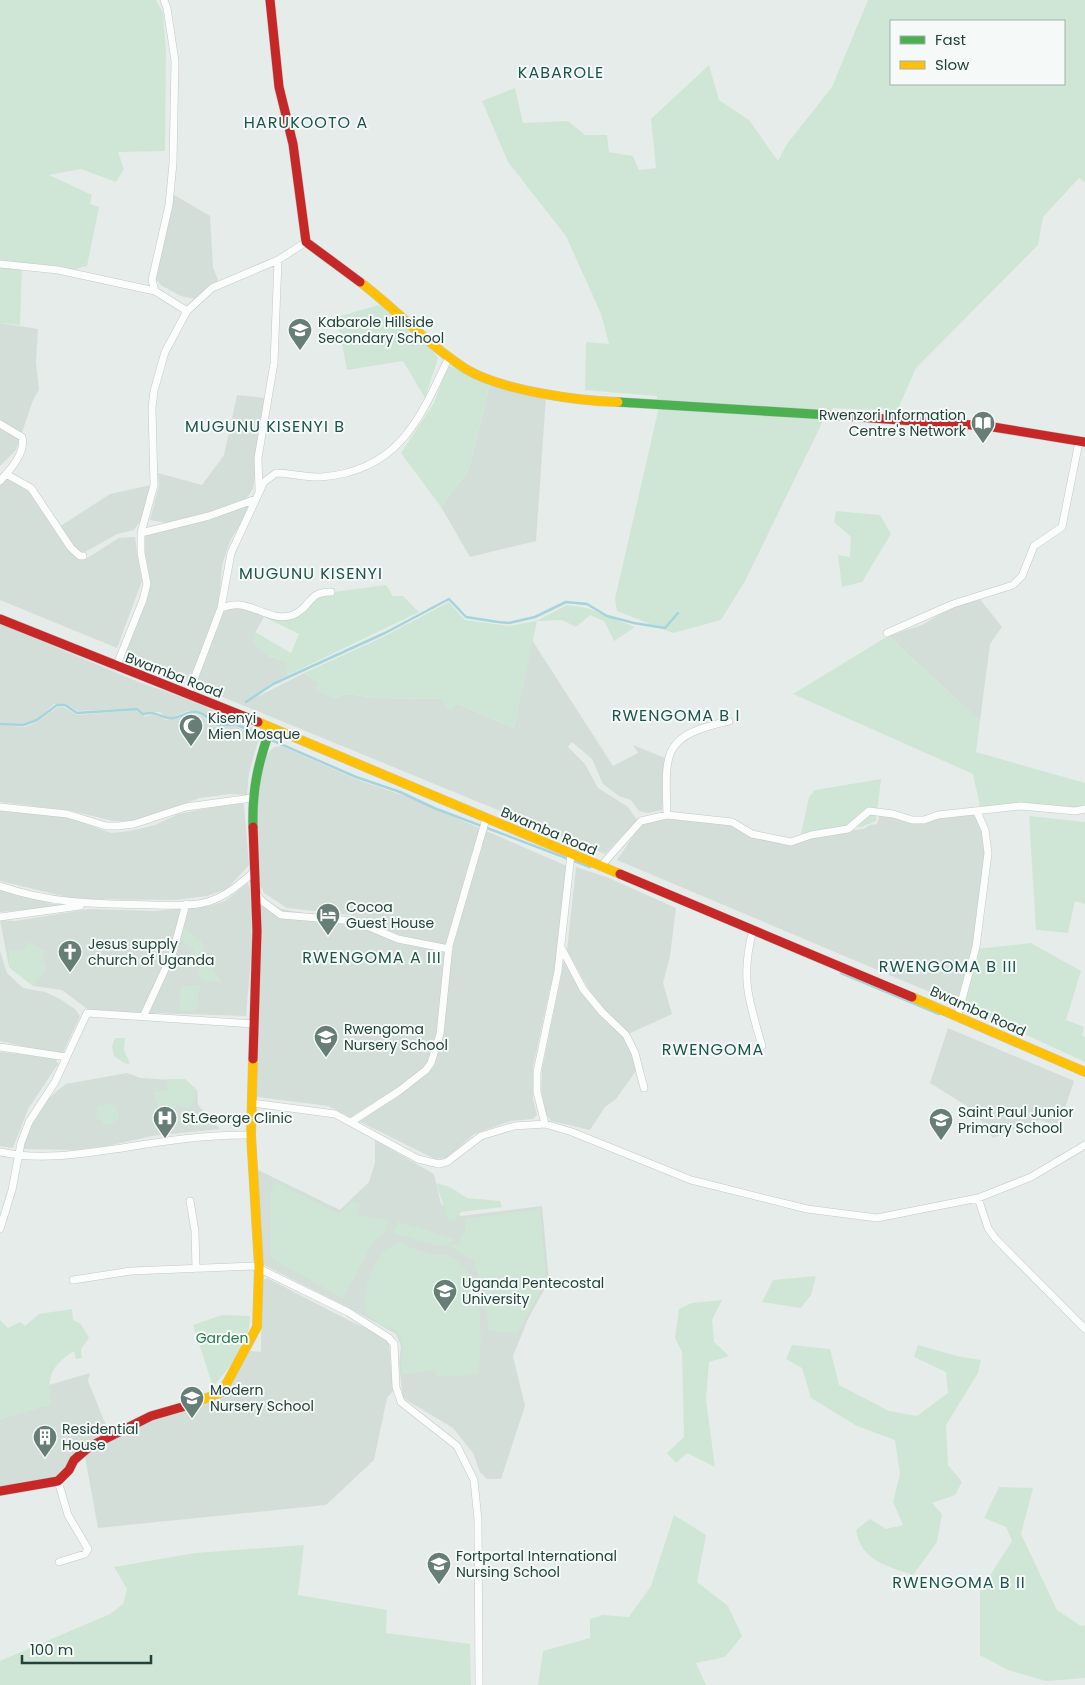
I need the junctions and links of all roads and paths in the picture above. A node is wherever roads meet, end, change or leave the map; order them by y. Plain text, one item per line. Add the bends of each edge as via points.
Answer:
1 (164, 0) edge
2 (270, 0) edge
3 (306, 242) junction
4 (278, 260) junction
5 (0, 264) edge
6 (155, 291) junction
7 (186, 311) junction
8 (449, 357) junction
9 (0, 424) edge
10 (1082, 442) edge
11 (6, 474) junction
12 (0, 481) edge
13 (258, 496) junction
14 (141, 533) junction
15 (83, 556) dead end
16 (331, 592) dead end
17 (221, 608) junction
18 (0, 619) edge
19 (887, 633) dead end
20 (116, 667) junction
21 (188, 695) junction
22 (729, 721) dead end
23 (270, 729) junction
24 (252, 798) junction
25 (0, 807) edge
26 (1085, 809) edge
27 (977, 812) junction
28 (667, 814) junction
29 (486, 818) junction
30 (571, 854) junction
31 (600, 867) junction
32 (254, 872) junction
33 (0, 886) edge
34 (256, 892) junction
35 (88, 904) junction
36 (186, 904) junction
37 (0, 917) edge
38 (753, 930) junction
39 (561, 947) junction
40 (449, 949) junction
41 (144, 1015) junction
42 (957, 1018) junction
43 (254, 1024) junction
44 (762, 1046) dead end
45 (0, 1047) edge
46 (66, 1057) junction
47 (1085, 1072) edge
48 (644, 1088) dead end
49 (252, 1103) junction
50 (351, 1122) junction
51 (545, 1124) junction
52 (251, 1135) junction
53 (1085, 1145) edge
54 (0, 1152) edge
55 (19, 1156) junction
56 (978, 1198) junction
57 (190, 1200) dead end
58 (0, 1229) edge
59 (259, 1267) junction
60 (196, 1269) junction
61 (73, 1280) dead end
62 (1085, 1329) edge
63 (58, 1481) junction
64 (0, 1491) edge
65 (59, 1562) dead end
66 (479, 1685) edge

1 - 6 street via 176,60 169,205 154,267 152,280
2 - 3 street via 279,87 293,144
3 - 4 street
3 - 8 street via 384,301
4 - 7 street via 212,288
4 - 13 street via 274,362 258,458
5 - 6 street via 58,270
6 - 7 street
7 - 14 street via 165,352 154,391 154,485
8 - 10 street via 468,370 503,384 612,402 987,426
8 - 13 street via 414,426 386,455 366,467 331,476 276,473 268,477
9 - 11 street via 22,437 24,443
10 - 19 street via 1062,526 1034,546 1019,580
11 - 12 street
11 - 15 street via 31,488 70,548
13 - 14 street via 209,516
13 - 17 street via 227,564
14 - 20 street via 147,584
16 - 17 street via 320,592 293,615 271,616 240,605
17 - 21 street
18 - 20 street, Bwamba Road
20 - 21 street, Bwamba Road
21 - 23 street, Bwamba Road
22 - 28 street via 680,738 671,747 665,777
23 - 24 street via 257,766
23 - 29 street, Bwamba Road
24 - 25 street via 186,807 118,826 106,826 67,814
24 - 32 street
26 - 27 street via 1021,806
27 - 28 street via 912,820 868,811 848,829 791,842 752,834 732,822
27 - 42 street via 985,830 988,853 976,946
28 - 31 street via 641,821
29 - 30 street, Bwamba Road
29 - 40 street
30 - 31 street, Bwamba Road
30 - 39 street
31 - 38 street, Bwamba Road
32 - 34 street
32 - 36 street via 212,900
33 - 35 street via 57,902
34 - 40 street via 262,901 281,915 355,922 398,939
34 - 43 street
35 - 36 street
35 - 37 street
36 - 41 street via 173,952
38 - 42 street, Bwamba Road
38 - 44 street via 747,957 746,986
39 - 48 street via 583,989 626,1035 635,1053
39 - 51 street via 537,1072 537,1092
40 - 50 street via 440,1034 431,1063 406,1085
41 - 43 street
41 - 46 street via 87,1012
42 - 47 street, Bwamba Road
43 - 49 street
45 - 46 street
46 - 55 street via 55,1082 29,1122
49 - 50 street via 327,1112
49 - 52 street
50 - 51 street via 418,1159 439,1164 447,1162 481,1136 514,1126
51 - 56 street via 691,1180 807,1209 877,1218
52 - 55 street via 179,1139 57,1156
52 - 59 street
53 - 56 street via 1031,1177
54 - 55 street
55 - 58 street
56 - 62 street via 994,1238
57 - 60 street
59 - 60 street via 243,1265
59 - 63 street via 256,1327 222,1392 151,1416 89,1447
59 - 66 street via 348,1312 389,1338 394,1344 396,1387 401,1402 450,1440 462,1454 472,1475 476,1496
60 - 61 street via 130,1271
63 - 64 street
63 - 65 street via 68,1515 88,1549 86,1554

